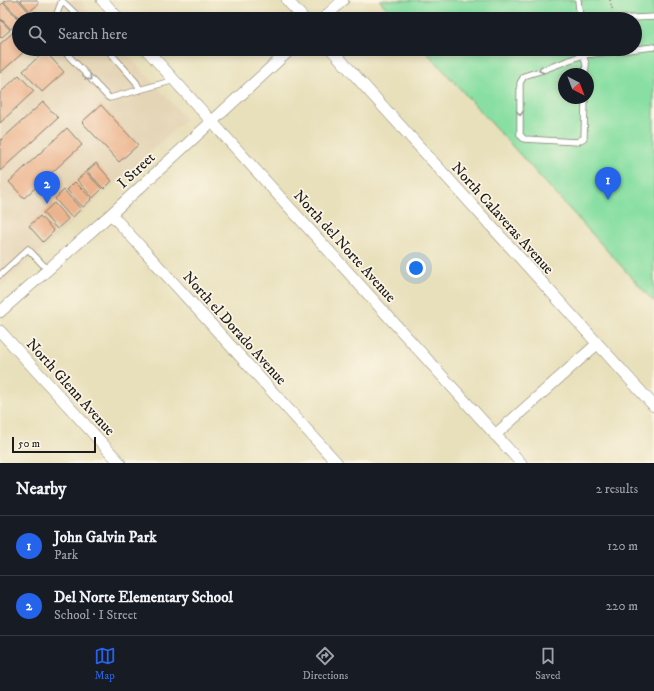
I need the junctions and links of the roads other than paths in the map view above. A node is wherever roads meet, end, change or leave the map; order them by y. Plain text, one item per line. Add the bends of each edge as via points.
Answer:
1 (62, 0) edge
2 (102, 0) edge
3 (287, 0) edge
4 (344, 0) edge
5 (578, 0) edge
6 (58, 12) edge
7 (74, 12) edge
8 (113, 12) edge
9 (298, 12) edge
10 (331, 12) edge
11 (579, 12) edge
12 (654, 17) edge
13 (642, 18) edge
14 (654, 47) edge
15 (642, 48) edge
16 (69, 56) edge
17 (113, 56) edge
18 (153, 56) edge
19 (283, 56) edge
20 (337, 56) edge
21 (574, 56) edge
22 (584, 56) edge
23 (586, 68) edge
24 (175, 80) junction
25 (140, 90) junction
26 (585, 104) edge
27 (212, 121) junction
28 (111, 214) junction
29 (48, 270) junction
30 (0, 274) edge
31 (0, 312) edge
32 (0, 331) edge
33 (597, 344) junction
34 (654, 406) edge
35 (495, 435) junction
36 (120, 463) edge
37 (337, 463) edge
38 (521, 463) edge

1 - 6 lane
1 - 7 lane
2 - 8 street
3 - 9 street
4 - 10 street
5 - 11 lane
12 - 13 lane
14 - 15 lane
16 -> 25 lane via 108,97
17 - 25 lane
18 - 24 street, North del Norte Avenue
19 - 27 street, I Street
20 - 33 street, North Calaveras Avenue
21 -> 26 lane via 524,76 520,83 520,135 524,139 577,142 584,138
22 - 23 lane
24 - 25 lane
24 - 27 street, North del Norte Avenue
27 - 28 street, I Street
27 - 35 street, North del Norte Avenue
28 - 29 street, I Street
28 - 37 street, North el Dorado Avenue
29 - 30 lane via 28,249
29 - 31 street, I Street
32 - 36 street, North Glenn Avenue
33 - 34 street, North Calaveras Avenue
33 - 35 street
35 - 38 street, North del Norte Avenue

